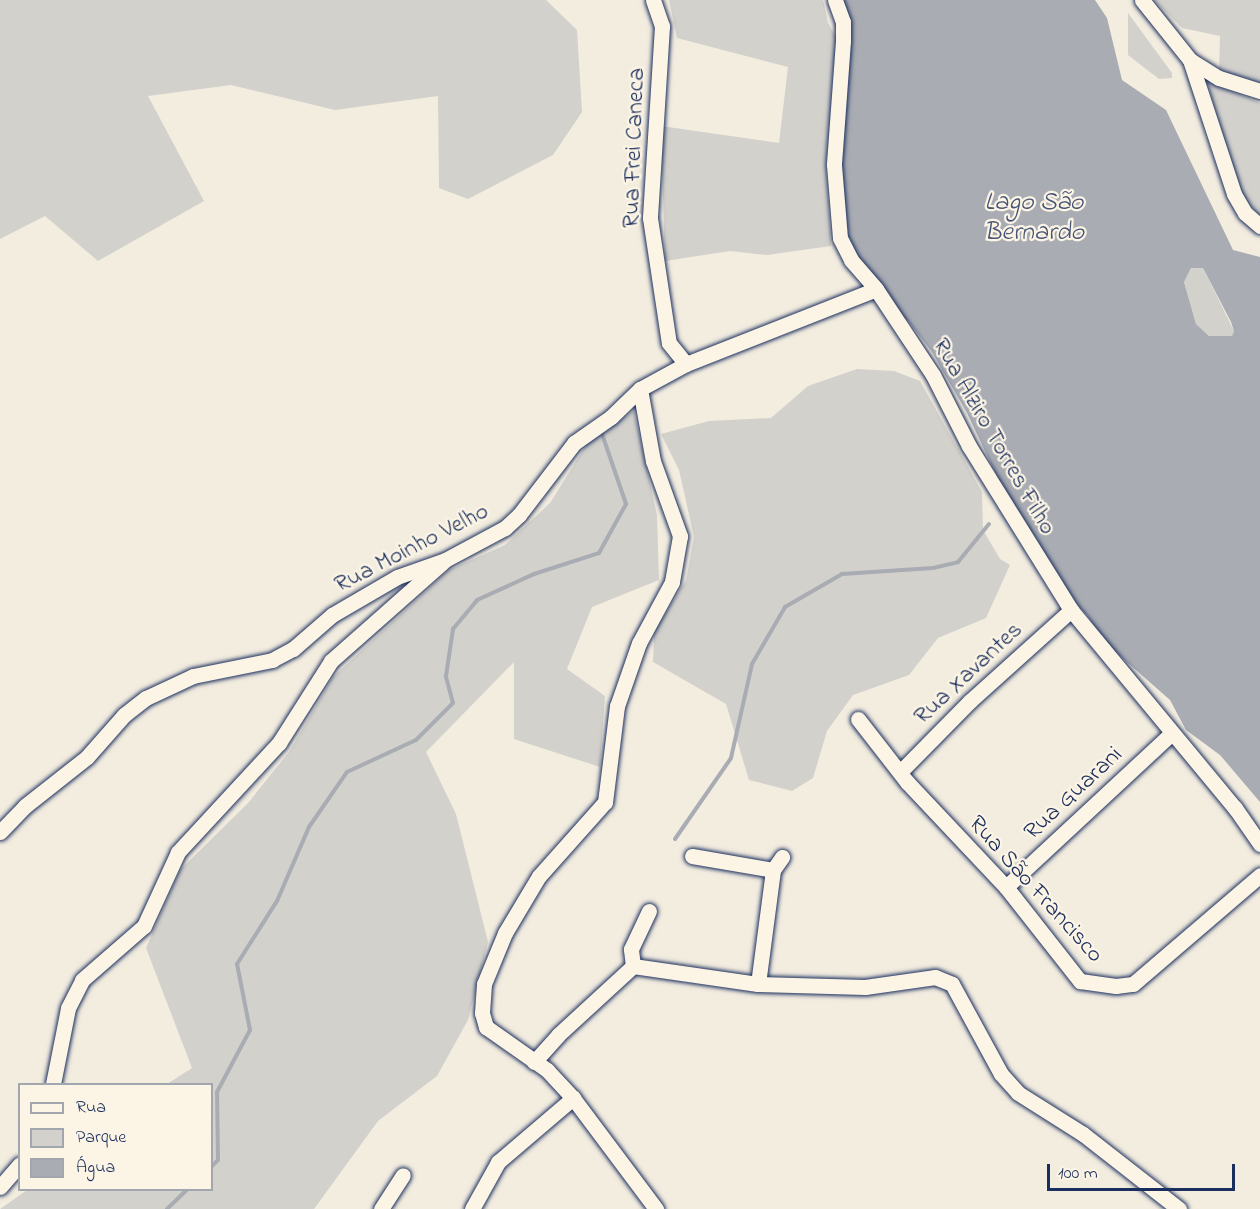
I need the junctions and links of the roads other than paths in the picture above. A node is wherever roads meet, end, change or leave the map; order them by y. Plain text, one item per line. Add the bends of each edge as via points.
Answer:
1 (653, 0) edge
2 (835, 0) edge
3 (1142, 0) edge
4 (1190, 60) junction
5 (1260, 91) edge
6 (1260, 226) edge
7 (876, 289) junction
8 (686, 364) junction
9 (640, 389) junction
10 (445, 560) junction
11 (1071, 610) junction
12 (858, 719) dead end
13 (1172, 733) junction
14 (900, 772) junction
15 (0, 832) edge
16 (1260, 844) edge
17 (692, 856) dead end
18 (782, 857) dead end
19 (773, 870) junction
20 (1260, 875) edge
21 (1006, 887) junction
22 (649, 911) dead end
23 (633, 966) junction
24 (758, 984) junction
25 (534, 1062) junction
26 (53, 1083) edge
27 (573, 1098) junction
28 (18, 1166) edge
29 (403, 1174) dead end
30 (0, 1187) edge
31 (381, 1209) edge
32 (472, 1209) edge
33 (656, 1209) edge
34 (1179, 1209) edge

1 - 8 street, Rua Frei Caneca via 662,26 650,218 669,343
2 - 7 street, Rua Alziro Torres Filho via 843,22 834,165 840,238 851,260
3 - 4 street
4 - 5 street via 1219,78
4 - 6 street via 1234,194 1245,213
7 - 8 street, Rua Moinho Velho
7 - 11 street, Rua Alziro Torres Filho via 933,375 969,446
8 - 9 street, Rua Moinho Velho
9 - 10 street, Rua Moinho Velho via 611,417 573,443 505,528
9 - 25 street via 652,461 680,536 672,582 639,643 617,706 605,802 539,876 505,933 484,984 482,1012 486,1027
10 - 15 street, Rua Moinho Velho via 397,577 332,615 293,649 272,660 193,676 146,698 124,715 87,757 25,806
10 - 26 street via 331,661 279,743 169,866 144,926 82,980 68,1008
11 - 13 street, Rua Alziro Torres Filho
11 - 14 street, Rua Xavantes via 970,701
12 - 14 street, Rua São Francisco
13 - 16 street, Rua Alziro Torres Filho
13 - 21 street, Rua Guarani
14 - 21 street, Rua São Francisco
17 - 19 street
18 - 19 street
19 - 24 street
20 - 21 street, Rua São Francisco via 1133,984 1116,986 1080,981
22 - 23 street via 631,949
23 - 24 street
23 - 25 street
24 - 34 street via 865,987 935,977 952,984 1001,1074 1018,1093 1083,1134
25 - 27 street
27 - 32 street via 498,1162
27 - 33 street
28 - 30 street
29 - 31 street

